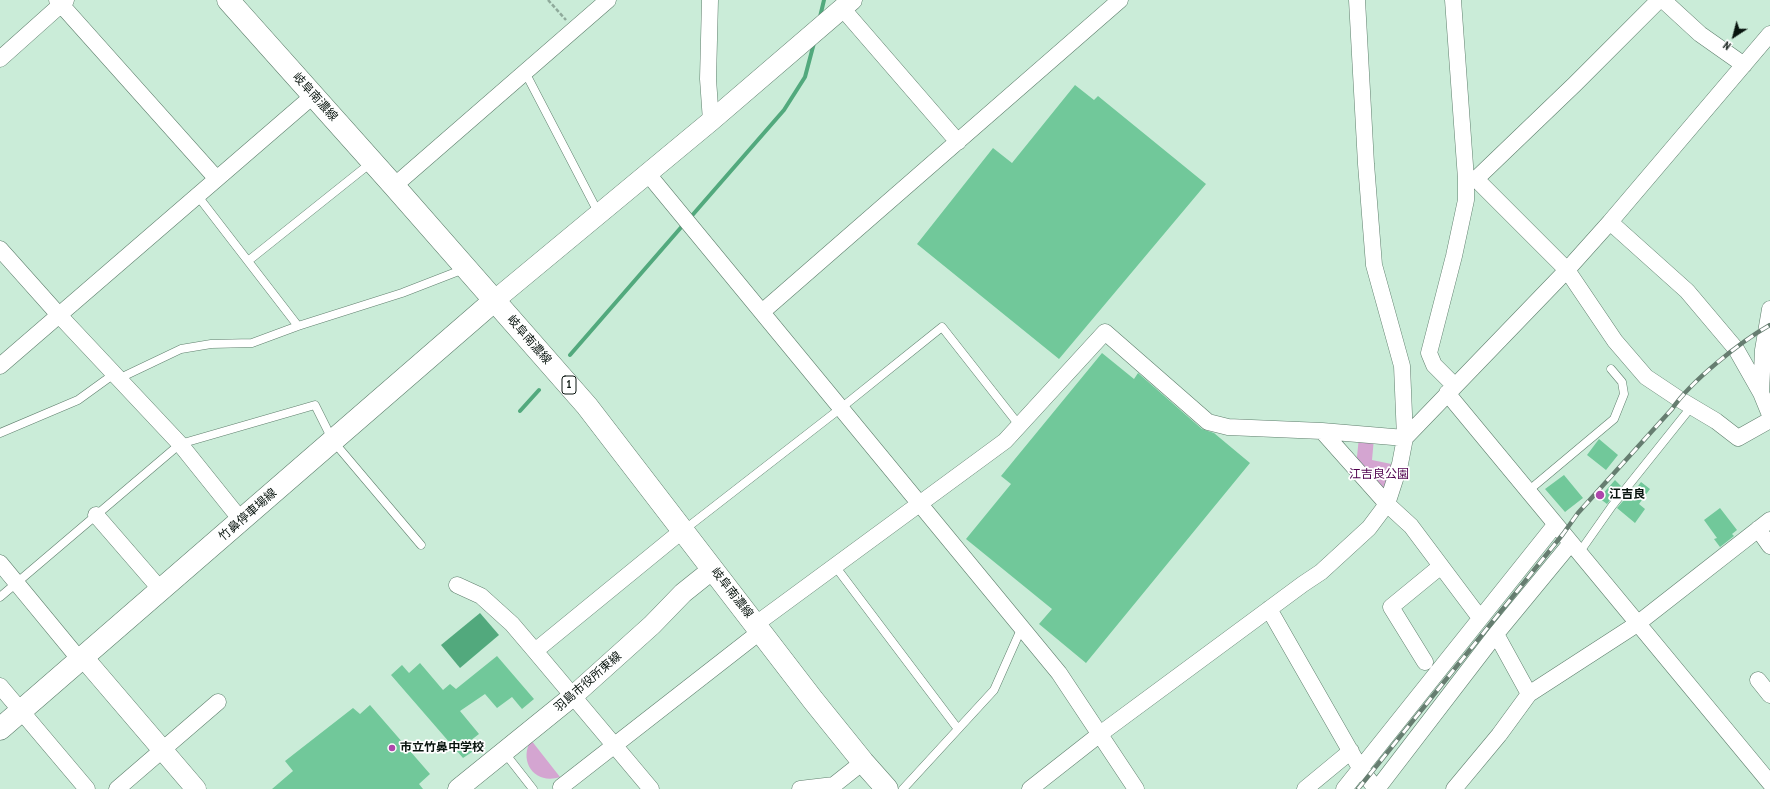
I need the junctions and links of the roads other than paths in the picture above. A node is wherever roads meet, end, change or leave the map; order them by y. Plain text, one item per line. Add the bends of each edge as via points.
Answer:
1 (228, 0) edge
2 (608, 0) edge
3 (710, 0) edge
4 (1120, 0) edge
5 (1356, 0) edge
6 (1453, 0) edge
7 (1659, 0) edge
8 (1663, 0) edge
9 (62, 2) edge
10 (845, 6) edge
11 (1770, 34) edge
12 (0, 59) edge
13 (1744, 65) junction
14 (525, 72) junction
15 (314, 95) junction
16 (711, 121) junction
17 (958, 142) junction
18 (372, 161) junction
19 (648, 174) junction
20 (216, 178) junction
21 (1471, 179) junction
22 (394, 186) junction
23 (197, 195) junction
24 (599, 214) junction
25 (1610, 222) junction
26 (0, 249) edge
27 (248, 261) junction
28 (465, 268) junction
29 (1567, 270) junction
30 (495, 300) junction
31 (1770, 309) edge
32 (762, 312) junction
33 (58, 314) junction
34 (298, 326) junction
35 (0, 366) edge
36 (1611, 369) dead end
37 (116, 376) junction
38 (1451, 389) junction
39 (1761, 393) junction
40 (1692, 406) junction
41 (841, 408) junction
42 (1770, 415) edge
43 (1770, 420) edge
44 (1019, 426) junction
45 (1322, 431) junction
46 (0, 432) edge
47 (1405, 438) junction
48 (333, 441) junction
49 (180, 444) junction
50 (1528, 491) junction
51 (920, 504) junction
52 (1387, 504) junction
53 (96, 515) junction
54 (241, 520) junction
55 (1764, 524) edge
56 (1556, 525) junction
57 (683, 530) junction
58 (421, 545) dead end
59 (1770, 546) edge
60 (1575, 548) junction
61 (0, 563) edge
62 (835, 566) junction
63 (1441, 566) junction
64 (713, 569) junction
65 (16, 583) junction
66 (457, 585) dead end
67 (161, 590) junction
68 (0, 597) edge
69 (1269, 609) junction
70 (1480, 618) junction
71 (1637, 624) junction
72 (759, 627) junction
73 (1022, 627) junction
74 (1496, 634) junction
75 (535, 651) junction
76 (81, 658) junction
77 (1425, 662) dead end
78 (1758, 680) dead end
79 (0, 686) edge
80 (1529, 694) junction
81 (1770, 695) edge
82 (574, 696) junction
83 (218, 702) dead end
84 (21, 710) junction
85 (0, 729) edge
86 (958, 729) junction
87 (1100, 734) junction
88 (614, 746) junction
89 (163, 751) junction
90 (504, 752) junction
91 (1351, 752) junction
92 (863, 762) junction
93 (1360, 768) junction
94 (1770, 783) edge
95 (557, 788) edge
96 (87, 789) edge
97 (117, 789) edge
98 (196, 789) edge
99 (458, 789) edge
100 (533, 789) edge
101 (651, 789) edge
102 (800, 789) edge
103 (888, 789) edge
104 (903, 789) edge
105 (1030, 789) edge
106 (1136, 789) edge
107 (1305, 789) edge
108 (1344, 789) edge
109 (1376, 789) edge
110 (1454, 789) edge

1 - 15 main road, 岐阜南濃線 / 1
2 - 14 street
3 - 16 street via 708,79
4 - 17 street
5 - 47 street via 1374,264 1402,366
6 - 21 street
7 - 21 street via 1575,84
8 - 13 street via 1700,34
9 - 12 street
9 - 20 street
10 - 16 street
10 - 17 street
11 - 13 street
13 - 25 street
14 - 22 street
14 - 24 lane
15 - 18 main road, 岐阜南濃線 / 1
15 - 20 street
16 - 19 street
17 - 32 street
18 - 22 main road, 岐阜南濃線 / 1
18 - 27 lane
19 - 24 street
19 - 32 street
20 - 23 street
21 - 29 street
21 - 38 street via 1429,353
22 - 28 main road, 岐阜南濃線 / 1
23 - 27 lane
23 - 33 street
24 - 30 street
25 - 29 street
25 - 39 street via 1687,291 1736,348
26 - 33 street
27 - 34 lane
28 - 30 main road, 岐阜南濃線 / 1
28 - 34 lane via 402,293
29 - 38 street
29 - 40 street via 1615,341 1646,377
30 - 48 main road, 竹鼻停車場線
30 - 57 main road, 岐阜南濃線 / 1 via 587,406
31 - 39 street via 1763,350
32 - 41 street
33 - 35 street
33 - 37 street
34 - 37 lane via 252,343 211,344 181,349
36 - 50 lane via 1622,382 1624,394 1614,419
37 - 46 lane via 78,400
37 - 49 street
38 - 47 street
38 - 50 street
39 - 42 street
40 - 43 street via 1738,438
40 - 60 lane
41 - 44 lane via 942,327
41 - 51 street
41 - 57 lane
44 - 45 street via 1104,332 1208,422 1228,427
44 - 51 street via 1005,441
45 - 47 street
45 - 52 street
47 - 52 street via 1400,464
48 - 49 lane via 315,405
48 - 54 main road, 竹鼻停車場線
48 - 58 lane
49 - 53 lane
49 - 54 street
50 - 56 street
51 - 62 street
51 - 73 street
52 - 63 street via 1411,526
52 - 69 street via 1369,528 1321,572
53 - 65 lane
53 - 67 street
54 - 67 main road, 竹鼻停車場線
55 - 59 street
55 - 71 street
56 - 60 street
56 - 70 street
57 - 64 main road, 岐阜南濃線 / 1
57 - 75 street
60 - 71 street
60 - 74 street
61 - 65 street
62 - 72 street
62 - 86 lane
63 - 70 street
63 - 77 street via 1391,607
64 - 72 main road, 岐阜南濃線 / 1
64 - 82 street, 羽島市役所東線 via 683,593
65 - 68 lane
65 - 76 street
66 - 75 street via 481,596 512,624
67 - 76 main road, 竹鼻停車場線
69 - 87 street
69 - 91 street
70 - 93 street
71 - 80 street
71 - 94 street
72 - 88 street
72 - 92 main road, 岐阜南濃線 / 1
73 - 86 lane via 994,690
73 - 87 street via 1059,673
74 - 80 street
74 - 109 street
75 - 82 street
76 - 84 main road, 竹鼻停車場線
76 - 89 street
78 - 81 street
79 - 84 street
80 - 110 street
82 - 88 street
82 - 90 street, 羽島市役所東線
83 - 89 street
84 - 85 main road, 竹鼻停車場線
84 - 96 street
86 - 104 lane
87 - 105 street
87 - 106 street
88 - 95 street
88 - 101 street
89 - 97 street
89 - 98 street
90 - 99 street, 羽島市役所東線
90 - 100 lane
91 - 93 street
91 - 107 street
92 - 102 street via 834,785
92 - 103 main road, 岐阜南濃線 / 1
93 - 108 street
93 - 109 street

